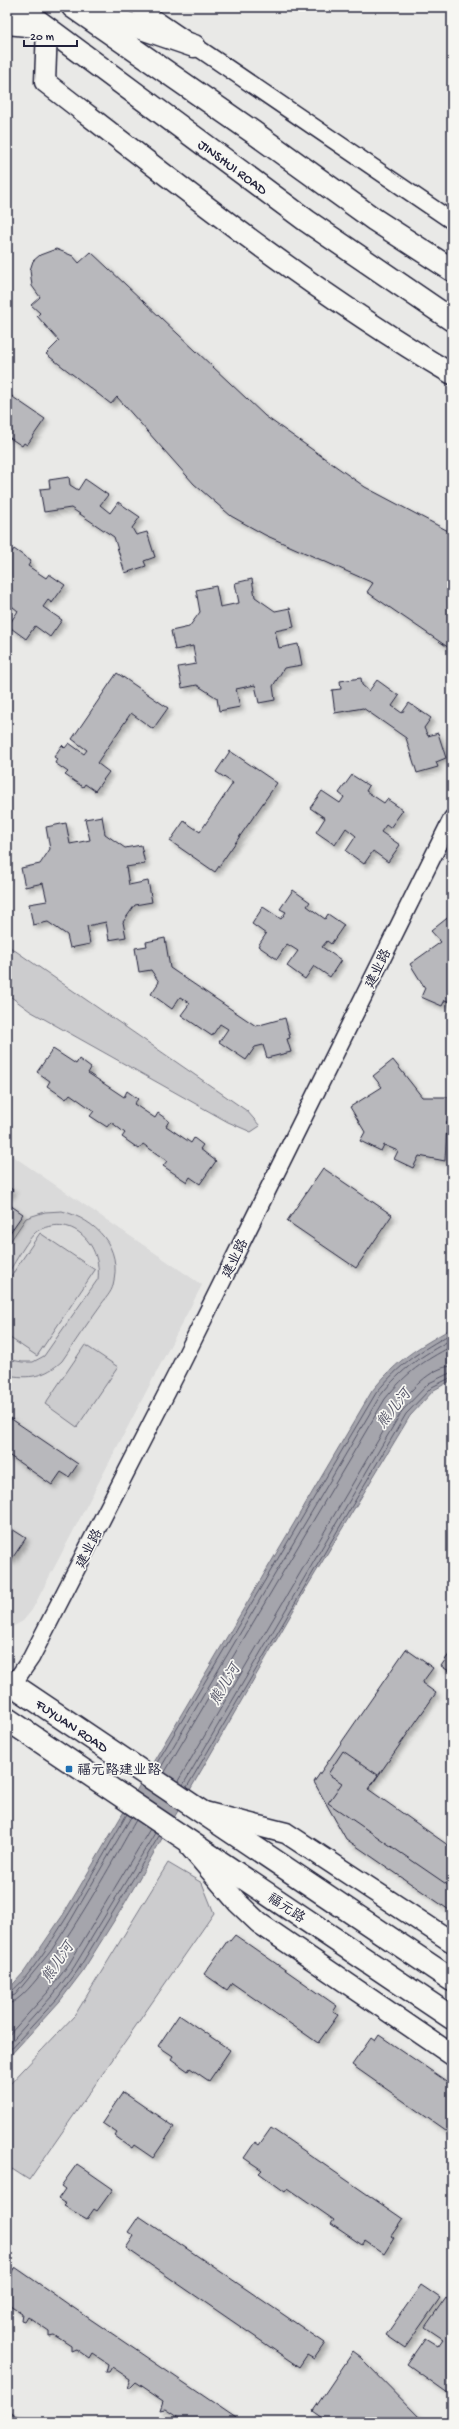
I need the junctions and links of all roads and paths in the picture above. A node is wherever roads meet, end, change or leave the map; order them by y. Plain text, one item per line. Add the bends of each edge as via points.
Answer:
1 (18, 7) edge
2 (73, 7) edge
3 (80, 7) edge
4 (138, 7) edge
5 (7, 24) edge
6 (47, 28) junction
7 (194, 46) junction
8 (452, 222) edge
9 (452, 270) edge
10 (452, 320) edge
11 (452, 374) edge
12 (452, 818) edge
13 (9, 1687) edge
14 (7, 1719) edge
15 (196, 1808) junction
16 (176, 1832) junction
17 (452, 1942) edge
18 (452, 1980) edge
19 (452, 2018) edge
20 (452, 2055) edge

1 - 6 main road, JINSHUI ROAD
2 - 9 main road via 375,220
3 - 7 main road
4 - 7 street
5 - 6 street
6 - 10 main road, JINSHUI ROAD via 183,132
6 - 11 street via 45,82 237,231 419,355
7 - 8 street
12 - 13 street, 建业路 via 180,1367 41,1640
13 - 15 main road, FUYUAN ROAD
14 - 16 main road, 福元路
15 - 17 street via 286,1833
15 - 18 main road
16 - 19 main road, 福元路
16 - 20 street via 238,1903 259,1923

